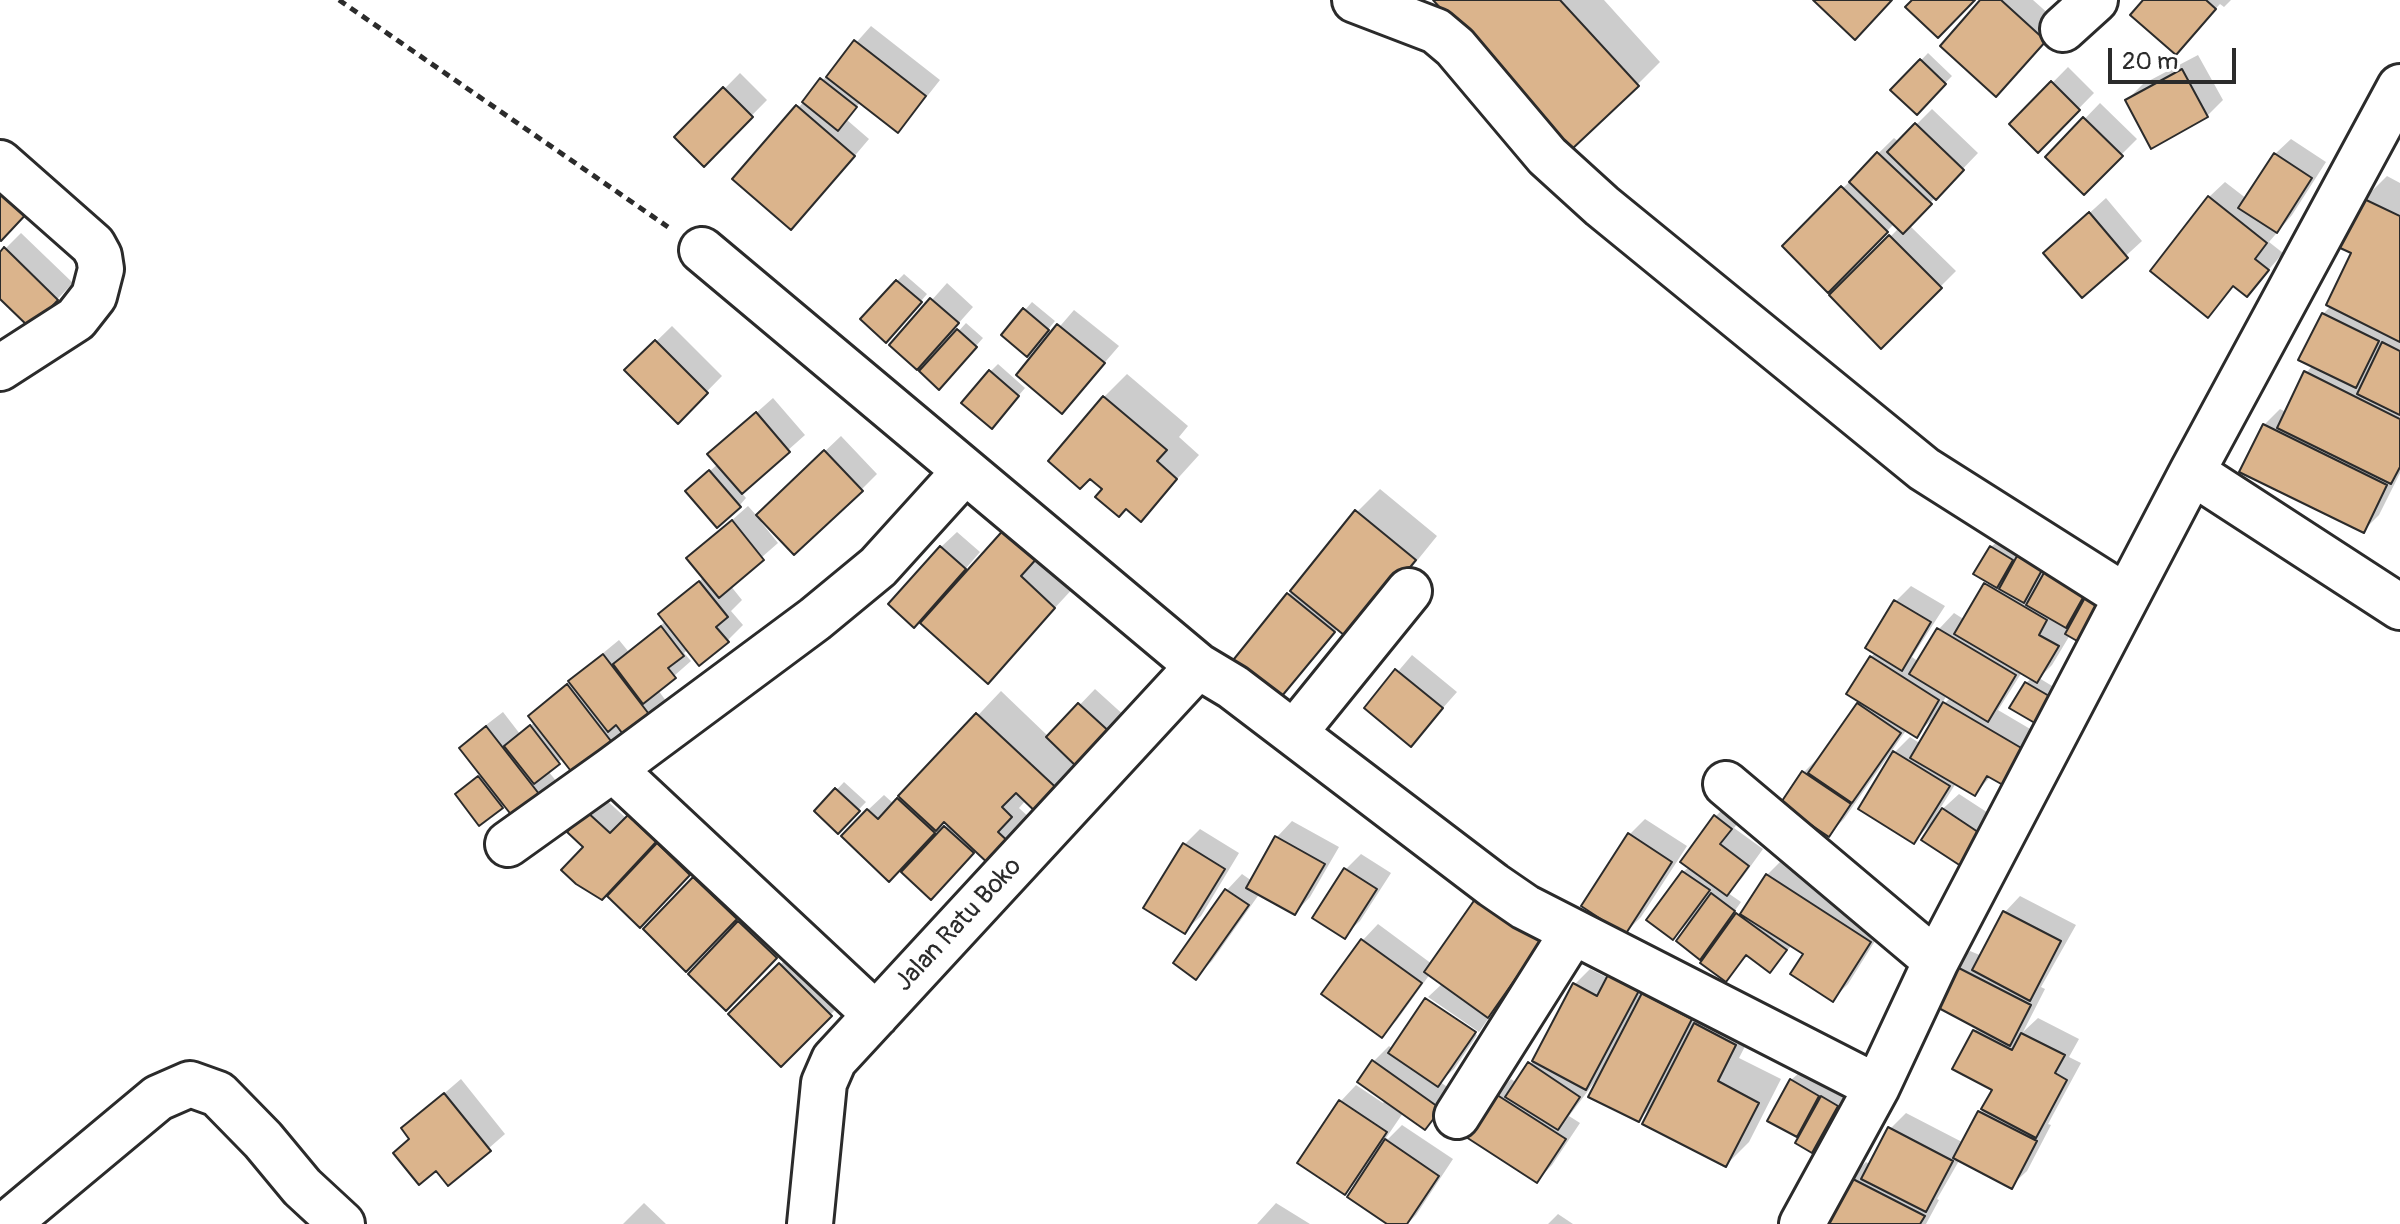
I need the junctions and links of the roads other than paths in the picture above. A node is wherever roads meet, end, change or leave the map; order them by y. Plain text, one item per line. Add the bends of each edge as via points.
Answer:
1 (2095, 0) edge
2 (1376, 4) edge
3 (2063, 29) dead end
4 (2400, 87) edge
5 (0, 163) edge
6 (702, 250) road end
7 (0, 368) edge
8 (965, 471) junction
9 (2192, 472) junction
10 (1409, 591) dead end
11 (2126, 597) junction
12 (2400, 607) edge
13 (1198, 666) junction
14 (1294, 733) junction
15 (613, 769) junction
16 (1726, 784) dead end
17 (508, 844) dead end
18 (1573, 932) junction
19 (1936, 961) junction
20 (876, 1015) junction
21 (1877, 1087) junction
22 (1457, 1116) dead end
23 (7, 1224) edge
24 (342, 1224) edge
25 (810, 1224) edge
26 (1802, 1224) edge

1 - 3 street
2 - 11 street via 1436,31 1455,47 1569,178 1924,469
4 - 9 street
5 - 7 street via 93,245 101,269 94,296 76,319
6 - 8 street
8 - 13 street
8 - 15 street via 878,567
9 - 11 street
9 - 12 street
10 - 14 street
11 - 19 street
13 - 14 street
13 - 20 street, Jalan Ratu Boko
14 - 18 street via 1493,885
15 - 17 street
15 - 20 street
16 - 19 street
18 - 21 street
18 - 22 street
19 - 21 street
20 - 25 street, Jalan Ratu Boko via 827,1071
21 - 26 street
23 - 24 street via 158,1098 190,1084 218,1094

